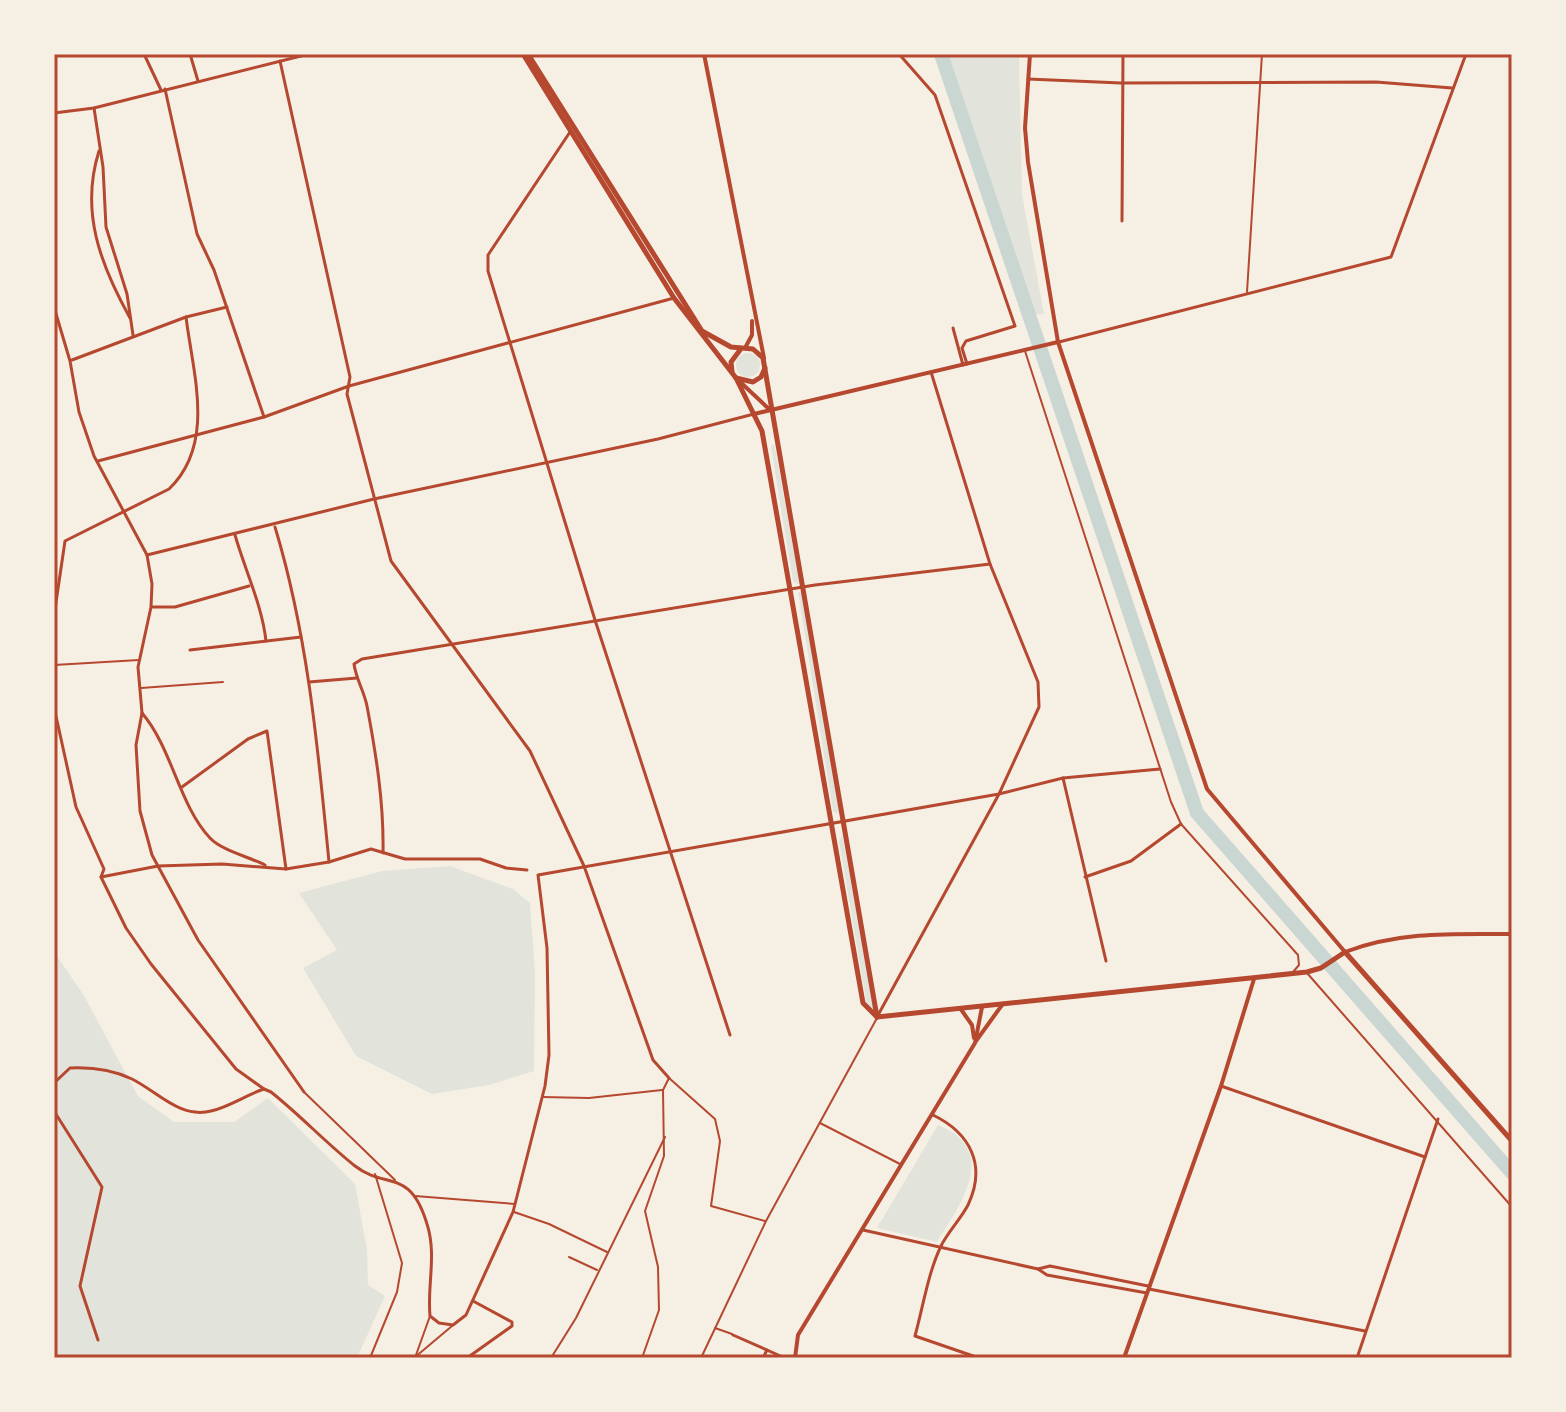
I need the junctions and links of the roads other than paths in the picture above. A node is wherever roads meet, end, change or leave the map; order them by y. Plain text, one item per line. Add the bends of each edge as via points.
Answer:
1 (144, 54) edge
2 (190, 54) edge
3 (309, 54) edge
4 (525, 54) edge
5 (704, 54) edge
6 (899, 54) edge
7 (1030, 54) edge
8 (1123, 54) edge
9 (1262, 54) edge
10 (1466, 54) edge
11 (280, 61) junction
12 (1028, 79) junction
13 (198, 81) junction
14 (1261, 81) junction
15 (1121, 83) junction
16 (1452, 88) junction
17 (163, 89) junction
18 (94, 108) junction
19 (54, 113) edge
20 (571, 130) junction
21 (100, 147) junction
22 (1122, 221) dead end
23 (1246, 295) junction
24 (676, 298) junction
25 (54, 307) edge
26 (227, 307) junction
27 (751, 307) junction
28 (186, 317) junction
29 (131, 320) junction
30 (953, 328) dead end
31 (701, 333) junction
32 (133, 335) junction
33 (1058, 342) junction
34 (510, 344) junction
35 (960, 348) junction
36 (742, 349) junction
37 (1027, 349) junction
38 (70, 361) junction
39 (765, 364) junction
40 (965, 364) junction
41 (931, 372) junction
42 (735, 377) junction
43 (349, 386) junction
44 (770, 410) junction
45 (754, 414) junction
46 (264, 417) junction
47 (200, 432) junction
48 (98, 461) junction
49 (549, 462) junction
50 (374, 499) junction
51 (124, 508) junction
52 (274, 526) junction
53 (235, 535) junction
54 (147, 555) junction
55 (990, 564) junction
56 (249, 586) junction
57 (802, 587) junction
58 (790, 589) junction
59 (151, 607) junction
60 (54, 616) edge
61 (595, 620) junction
62 (301, 637) junction
63 (266, 641) junction
64 (449, 644) junction
65 (190, 650) dead end
66 (140, 660) junction
67 (54, 665) edge
68 (357, 678) junction
69 (223, 682) dead end
70 (308, 682) junction
71 (139, 688) junction
72 (54, 707) edge
73 (142, 713) junction
74 (1160, 769) junction
75 (1063, 778) junction
76 (182, 787) junction
77 (999, 794) junction
78 (841, 821) junction
79 (830, 823) junction
80 (1181, 824) junction
81 (671, 849) junction
82 (383, 853) junction
83 (329, 862) junction
84 (158, 866) junction
85 (268, 866) junction
86 (584, 866) junction
87 (286, 869) junction
88 (527, 870) dead end
89 (101, 877) junction
90 (1085, 877) junction
91 (1512, 934) edge
92 (1345, 952) junction
93 (1106, 961) dead end
94 (1307, 972) junction
95 (1291, 974) junction
96 (1254, 979) junction
97 (1002, 1005) junction
98 (982, 1007) junction
99 (960, 1008) junction
100 (877, 1017) junction
101 (730, 1035) dead end
102 (975, 1043) junction
103 (669, 1078) junction
104 (54, 1083) edge
105 (1221, 1086) junction
106 (264, 1089) junction
107 (663, 1090) junction
108 (304, 1092) joint
109 (542, 1097) junction
110 (54, 1111) edge
111 (933, 1115) junction
112 (1438, 1119) junction
113 (819, 1122) junction
114 (666, 1136) junction
115 (1512, 1141) edge
116 (1425, 1157) junction
117 (901, 1165) junction
118 (375, 1174) junction
119 (395, 1180) junction
120 (414, 1196) junction
121 (515, 1204) junction
122 (1512, 1207) edge
123 (513, 1212) junction
124 (766, 1221) junction
125 (863, 1230) junction
126 (940, 1247) junction
127 (607, 1252) junction
128 (569, 1257) dead end
129 (1038, 1269) junction
130 (598, 1270) junction
131 (1148, 1289) junction
132 (472, 1301) junction
133 (430, 1316) junction
134 (453, 1325) junction
135 (715, 1328) junction
136 (1366, 1331) junction
137 (733, 1335) joint
138 (98, 1340) dead end
139 (767, 1350) junction
140 (414, 1357) edge
141 (370, 1358) edge
142 (467, 1358) edge
143 (551, 1358) edge
144 (642, 1358) edge
145 (701, 1358) edge
146 (763, 1358) edge
147 (785, 1358) edge
148 (795, 1358) edge
149 (979, 1358) edge
150 (1124, 1358) edge
151 (1357, 1358) edge

1 - 17 street
2 - 13 street
3 - 11 street
4 - 20 main road
5 - 27 main road
6 - 35 street via 935,95 1015,326 966,341
7 - 12 main road
8 - 15 street
9 - 14 street
10 - 16 street
11 - 13 street
11 - 43 street
12 - 15 street
12 - 33 main road via 1028,162
13 - 17 street
14 - 15 street
14 - 16 street
14 - 23 street
15 - 22 street
16 - 23 street via 1391,257
17 - 18 street
17 - 26 street via 197,234
18 - 19 street
18 - 21 street
20 - 24 main road
20 - 34 street via 488,255
21 - 29 street via 106,227
21 - 29 street via 92,174 92,230
23 - 33 street
24 - 31 main road
24 - 34 street
25 - 38 street
26 - 28 street
26 - 46 street
27 - 36 main road via 752,335
27 - 39 main road
28 - 32 street
28 - 47 street
29 - 32 street
30 - 35 street
31 - 36 main road
31 - 42 main road
32 - 38 street
33 - 37 main road
33 - 92 main road via 1207,789
34 - 43 street
34 - 49 street
35 - 40 street
36 - 39 main road via 758,351
36 - 42 main road via 731,362
37 - 40 main road
37 - 74 street
38 - 48 street via 79,412
39 - 42 main road via 753,382
39 - 44 main road
40 - 41 main road
41 - 44 main road
41 - 55 street
42 - 44 main road
42 - 45 main road
43 - 46 street
43 - 50 street
44 - 45 main road
44 - 57 main road
45 - 49 street
45 - 58 main road via 762,431
46 - 47 street
47 - 48 street
47 - 51 street via 180,479
48 - 51 street
49 - 50 street
49 - 61 street
50 - 52 street
50 - 64 street via 391,561
51 - 54 street
51 - 60 street via 65,541
52 - 53 street
52 - 62 street via 293,587
53 - 54 street
53 - 56 street
54 - 59 street
55 - 57 street
55 - 77 street via 1038,682 1039,707
56 - 59 street via 175,607
56 - 63 street via 264,620
57 - 58 street
57 - 78 main road
58 - 61 street
58 - 79 main road
59 - 66 street
61 - 64 street
61 - 81 street
62 - 63 street
62 - 70 street
63 - 65 street
64 - 68 street via 362,659 354,664
64 - 86 street via 530,751
66 - 67 street
66 - 71 street
68 - 70 street
68 - 82 street via 373,737
69 - 71 street
70 - 83 street
71 - 73 street
72 - 89 street via 73,796 104,869
73 - 76 street via 155,728
73 - 84 street via 136,745 140,811
74 - 75 street
74 - 80 street
75 - 77 street
75 - 90 street
76 - 85 street via 211,840
76 - 87 street via 267,731
77 - 78 street
77 - 100 street
78 - 79 street
78 - 100 main road
79 - 81 street
79 - 100 main road via 863,1003
80 - 90 street via 1131,861
80 - 95 street via 1298,955 1299,965
81 - 86 street
81 - 101 street
82 - 83 street via 371,849
82 - 88 street via 421,861 480,859
83 - 87 street
84 - 85 street
84 - 89 street
84 - 108 street via 198,940
85 - 87 street
86 - 103 street via 653,1060
86 - 109 street via 538,875 547,948 549,1055
89 - 106 street via 151,964 236,1069
90 - 93 street
91 - 92 main road via 1419,934
92 - 94 main road
92 - 115 main road
94 - 95 main road
94 - 112 street
95 - 96 main road
96 - 97 main road
96 - 105 main road
97 - 98 main road
97 - 102 main road
98 - 99 main road
98 - 102 main road
99 - 100 main road
99 - 102 main road via 972,1025
100 - 113 street
102 - 111 main road
103 - 107 street
103 - 124 street via 715,1119 720,1141 711,1206
104 - 106 street via 70,1068 108,1071 132,1079 177,1108 199,1113
105 - 116 street
105 - 131 main road
106 - 118 street via 354,1165
107 - 109 street
107 - 114 street
108 - 119 street
109 - 121 street
110 - 138 street via 102,1187 80,1286
111 - 117 main road
111 - 126 street via 963,1134 976,1167 967,1205
112 - 116 street
112 - 122 street
113 - 117 street
113 - 124 street
114 - 127 street
114 - 144 street via 645,1211 658,1267 659,1310
116 - 136 street
117 - 125 main road
118 - 119 street
118 - 141 street via 402,1263 397,1292
119 - 120 street
120 - 121 street
120 - 133 street via 432,1245
121 - 123 street
123 - 127 street
123 - 132 street
124 - 135 street
125 - 126 street
125 - 148 main road via 798,1335
126 - 129 street
126 - 149 street via 915,1336
127 - 130 street
128 - 130 street
129 - 131 street via 1047,1275
129 - 131 street via 1050,1266
130 - 143 street
131 - 136 street
131 - 150 main road
132 - 134 street
132 - 142 street via 512,1322 510,1330
133 - 134 street
133 - 140 street
134 - 140 street
135 - 137 street
135 - 145 street
136 - 151 street
137 - 139 street
139 - 146 street
139 - 147 street

